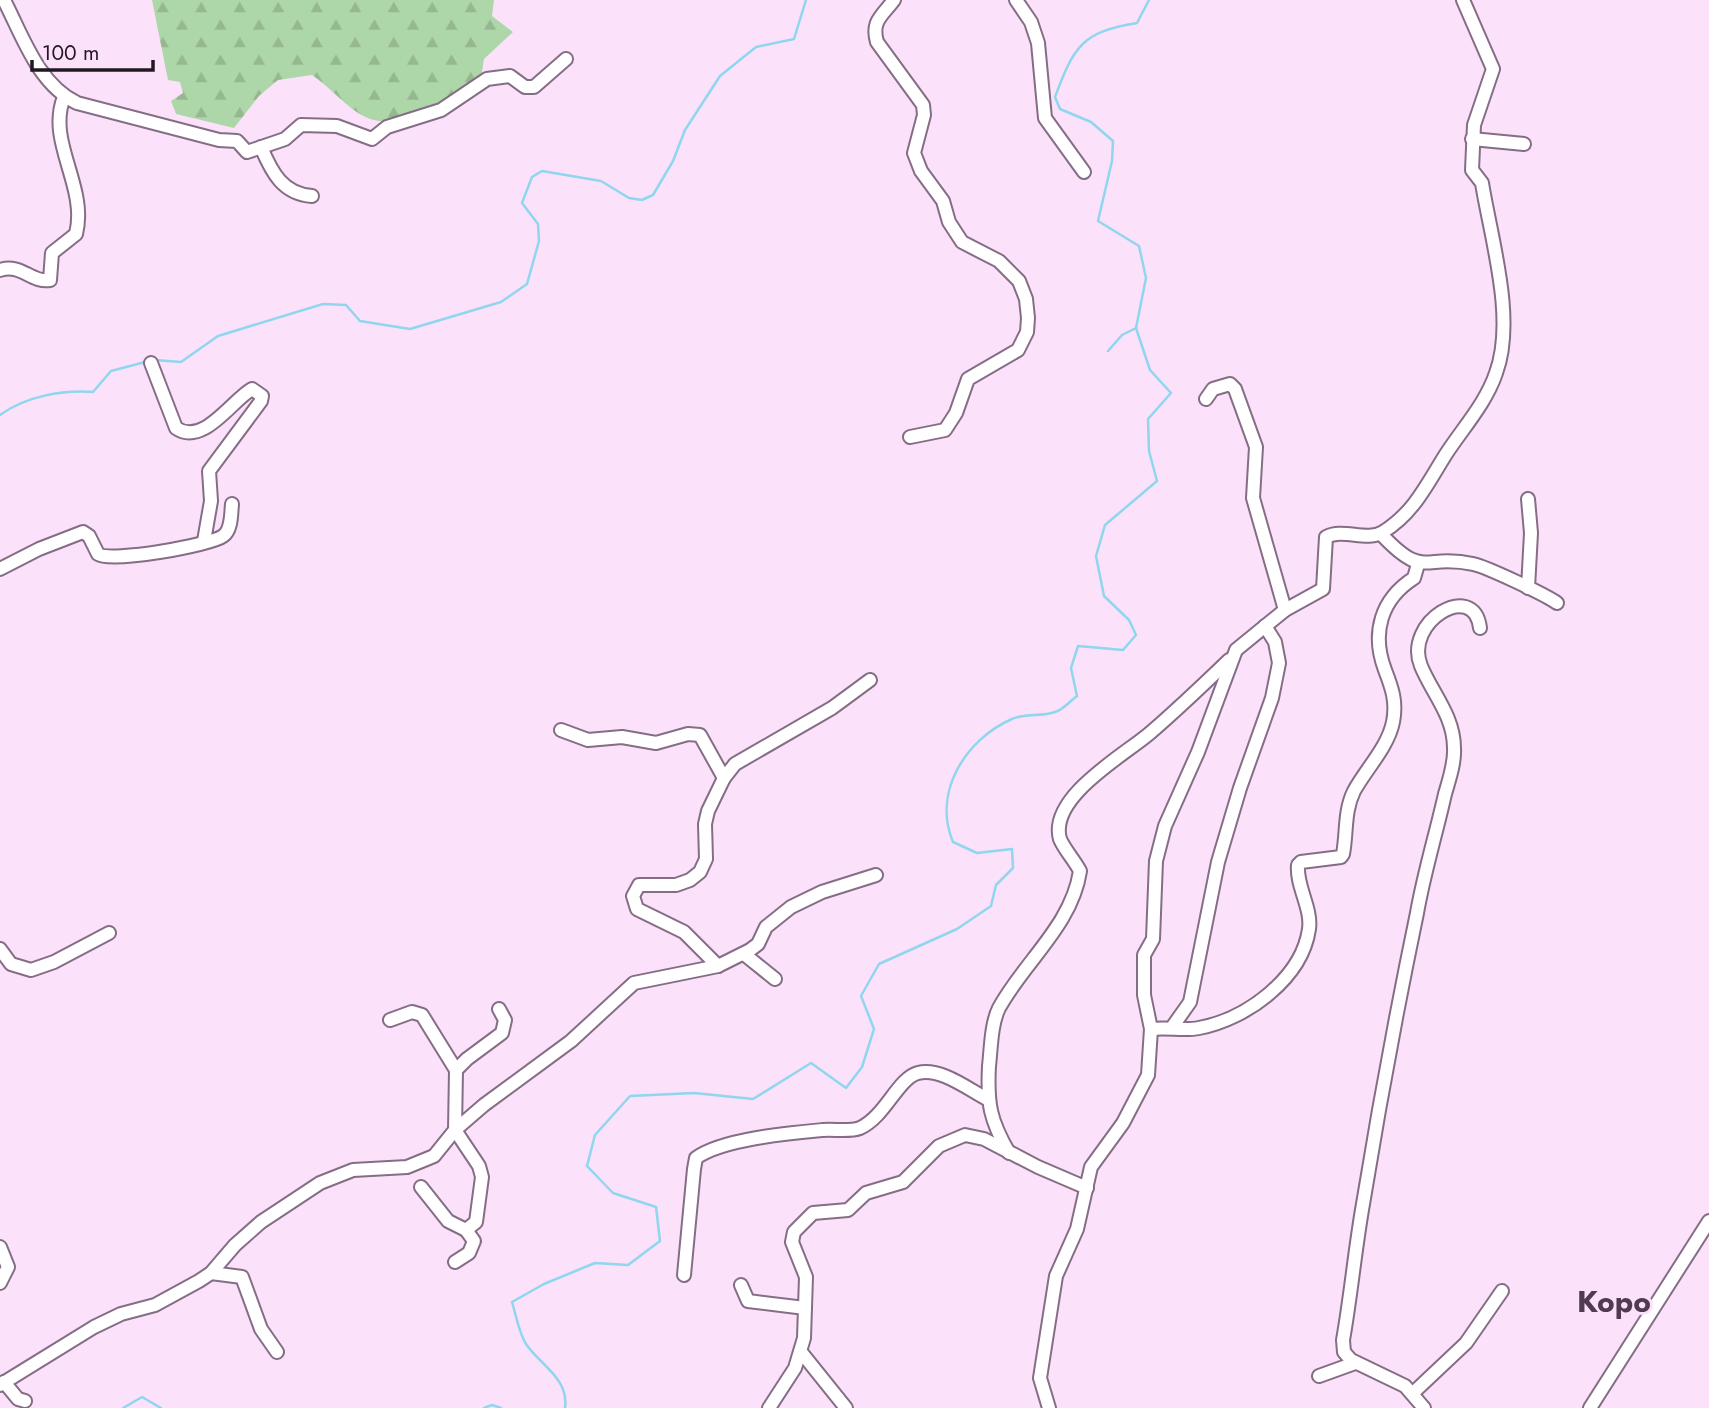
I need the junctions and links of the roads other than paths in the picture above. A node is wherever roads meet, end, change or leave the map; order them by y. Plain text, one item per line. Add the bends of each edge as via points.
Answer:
1 (4, 0) edge
2 (894, 0) edge
3 (1016, 0) edge
4 (1463, 0) edge
5 (566, 59) dead end
6 (64, 97) junction
7 (1472, 139) junction
8 (1524, 144) dead end
9 (261, 148) junction
10 (1084, 172) dead end
11 (312, 196) dead end
12 (0, 270) edge
13 (151, 363) dead end
14 (1206, 399) dead end
15 (910, 437) dead end
16 (1528, 499) dead end
17 (232, 504) dead end
18 (1381, 534) junction
19 (204, 541) junction
20 (1418, 564) junction
21 (0, 569) edge
22 (1528, 588) junction
23 (1557, 603) dead end
24 (1285, 610) junction
25 (1265, 626) junction
26 (1480, 628) dead end
27 (1231, 658) junction
28 (870, 680) dead end
29 (561, 730) dead end
30 (724, 778) junction
31 (876, 875) dead end
32 (109, 933) dead end
33 (0, 949) edge
34 (744, 954) junction
35 (718, 967) junction
36 (775, 979) dead end
37 (499, 1009) dead end
38 (390, 1020) dead end
39 (1173, 1026) junction
40 (1152, 1029) junction
41 (456, 1070) junction
42 (987, 1099) junction
43 (456, 1130) junction
44 (1009, 1153) junction
45 (421, 1187) dead end
46 (1087, 1188) junction
47 (1709, 1221) edge
48 (466, 1230) junction
49 (0, 1247) edge
50 (455, 1262) dead end
51 (211, 1273) junction
52 (684, 1275) dead end
53 (0, 1283) edge
54 (741, 1285) dead end
55 (1502, 1291) dead end
56 (805, 1308) junction
57 (277, 1352) dead end
58 (802, 1352) junction
59 (1355, 1363) junction
60 (1319, 1377) dead end
61 (2, 1383) edge
62 (1413, 1393) junction
63 (25, 1401) dead end
64 (769, 1408) edge
65 (846, 1408) edge
66 (1049, 1408) edge
67 (1424, 1408) edge
68 (1590, 1408) edge

1 - 6 street via 45,78
2 - 15 street via 877,19 873,32 923,105 914,153 920,171 943,201 962,242 999,261 1019,281 1028,318 1018,350 968,379 945,430
3 - 10 street via 1038,43 1045,118
4 - 7 street via 1493,69
5 - 9 street via 534,87 525,87 509,75 487,79 441,110 387,127 372,139 337,127 301,125 285,139
6 - 9 street via 237,141 247,152
6 - 12 street via 58,120 79,201 76,233 52,253 50,280 18,268
7 - 8 street
7 - 18 street via 1472,170 1482,183 1502,306 1500,360 1491,386 1413,509
9 - 11 street via 281,183 295,193
13 - 19 street via 180,432 194,432 212,423 253,389 261,396 209,471 211,501
14 - 24 street via 1213,389 1230,384 1251,431 1256,447 1252,498
16 - 22 street
17 - 19 street via 226,533
18 - 20 street via 1406,559
18 - 24 street via 1326,537 1323,589
19 - 21 street via 106,559 83,532
20 - 22 street via 1475,565
20 - 39 street via 1414,578 1398,588 1383,611 1380,648 1394,694 1394,717 1389,734 1353,793 1343,854 1297,866 1309,926 1296,965 1271,991 1232,1016 1202,1028
22 - 23 street
24 - 25 street
25 - 27 street
25 - 39 street via 1275,642 1279,663 1272,698 1218,862 1190,1002
26 - 59 street via 1472,611 1453,606 1430,621 1417,646 1420,664 1450,722 1454,753 1417,909 1362,1207 1343,1347
27 - 40 street via 1158,851 1153,939 1144,955 1143,971
27 - 42 street via 1149,735 1092,775 1071,800 1060,838 1080,871 1079,880 1063,918 998,1010
28 - 30 street via 821,715 739,761
29 - 30 street via 588,740 622,737 660,743 700,735
30 - 35 street via 705,821 706,859 700,872 676,885 639,885 633,898 639,911 684,932
31 - 34 street via 791,907 766,927 758,944
32 - 33 street via 31,970 11,964
34 - 35 street
34 - 36 street
35 - 43 street via 629,986 571,1041
37 - 41 street via 506,1029
38 - 41 street via 412,1012 422,1015
39 - 40 street
40 - 46 street via 1146,1080 1123,1123 1094,1160
41 - 43 street
42 - 44 street via 993,1126
42 - 52 street via 949,1079 919,1072 906,1078 889,1105 859,1129 810,1132 701,1154 694,1169
43 - 48 street via 482,1177 478,1217
43 - 51 street via 434,1156 420,1164 354,1170 320,1182 261,1222
44 - 46 street
44 - 56 street via 984,1139 960,1136 933,1152 900,1185 866,1193 848,1210 818,1211 802,1221 792,1242 806,1277
45 - 48 street via 448,1221
46 - 66 street via 1054,1287 1040,1378
47 - 68 street
48 - 50 street via 473,1247
49 - 53 street via 8,1267
51 - 57 street via 242,1277 261,1329
51 - 61 street via 155,1305 94,1327
54 - 56 street via 748,1301
55 - 62 street via 1466,1343
56 - 58 street
58 - 64 street
58 - 65 street
59 - 60 street
59 - 62 street
61 - 63 street
62 - 67 street

